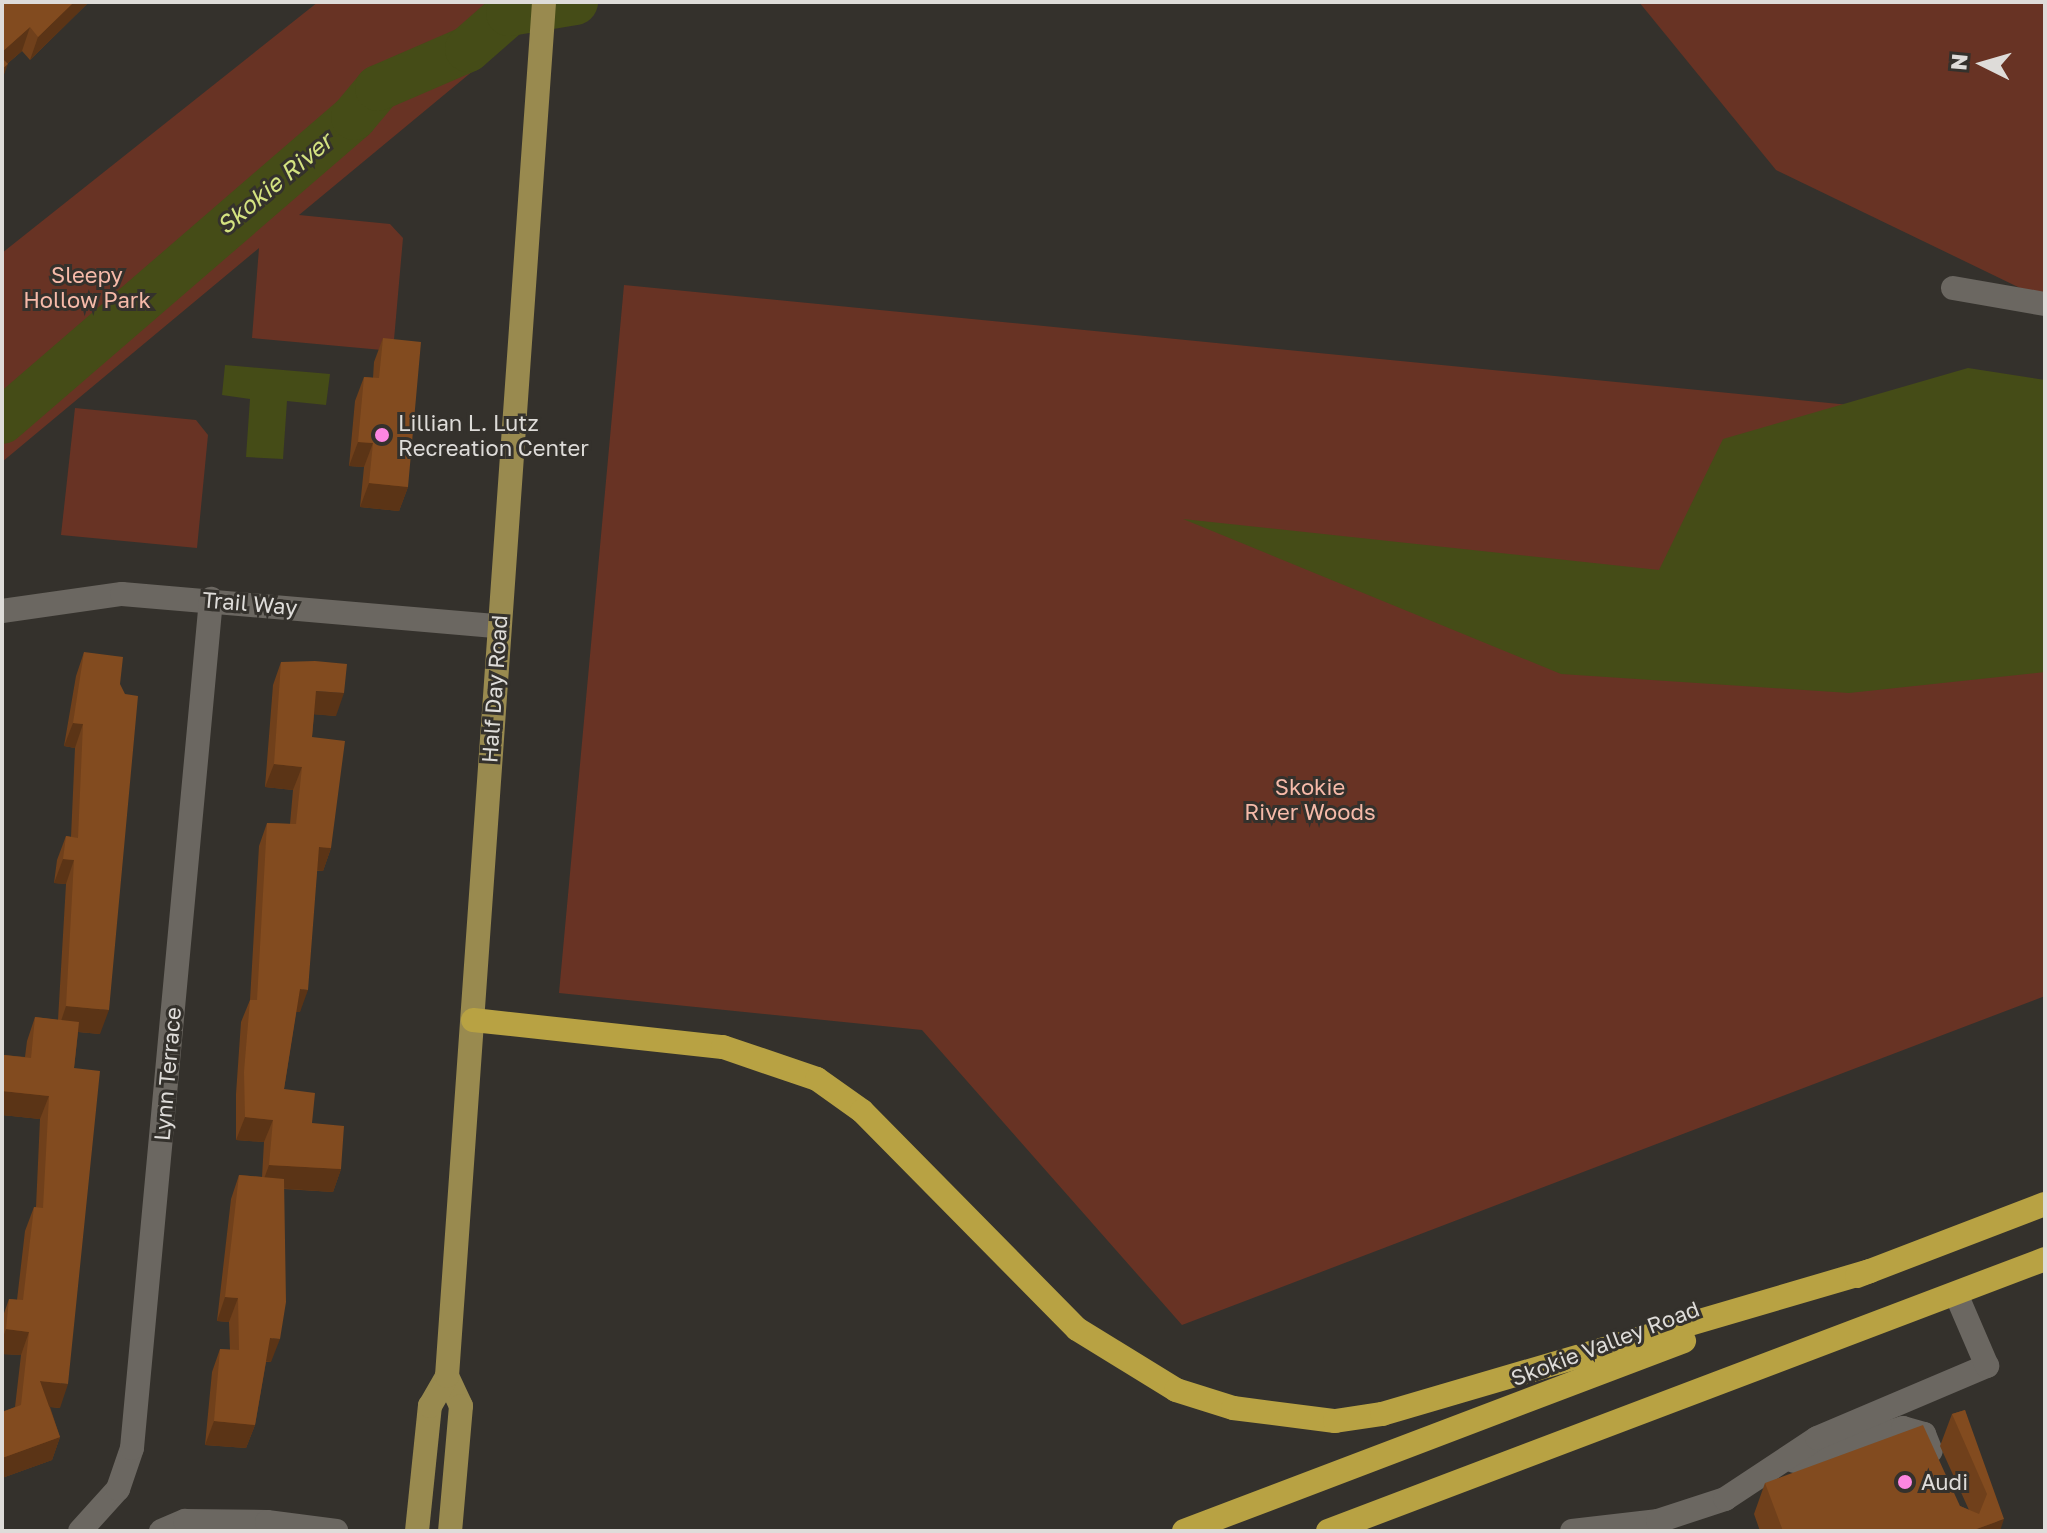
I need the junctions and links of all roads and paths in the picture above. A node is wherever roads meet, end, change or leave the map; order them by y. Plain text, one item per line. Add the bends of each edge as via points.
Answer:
1 (544, 2) edge
2 (1953, 288) dead end
3 (2045, 304) edge
4 (211, 599) junction
5 (2, 611) edge
6 (498, 626) junction
7 (473, 1020) junction
8 (2045, 1204) edge
9 (2045, 1259) edge
10 (1870, 1271) junction
11 (1956, 1294) junction
12 (447, 1376) junction
13 (1784, 1463) junction
14 (1941, 1477) edge
15 (267, 1526) edge
16 (1342, 1529) edge
17 (80, 1531) edge
18 (161, 1531) edge
19 (336, 1531) edge
20 (417, 1531) edge
21 (450, 1531) edge
22 (1184, 1531) edge
23 (1572, 1531) edge

1 - 6 main road, Half Day Road
2 - 3 street
4 - 5 street, Trail Way via 122,594
4 - 6 street, Trail Way
4 - 17 street, Lynn Terrace via 132,1448 118,1489
6 - 7 main road, Half Day Road
7 - 10 highway via 723,1047 817,1079 862,1111 1077,1329 1176,1390 1233,1408 1335,1421 1382,1414
7 - 12 main road, Half Day Road
8 - 10 highway, Skokie Valley Road
9 - 11 highway
10 - 22 highway, Skokie Valley Road
11 - 13 street via 1987,1366 1817,1438
11 - 16 highway
12 - 20 main road, Half Day Road via 430,1406
12 - 21 main road, Half Day Road via 461,1406
13 - 14 street via 1916,1428
13 - 23 street via 1725,1499 1658,1521
15 - 18 street via 185,1521
15 - 19 street

